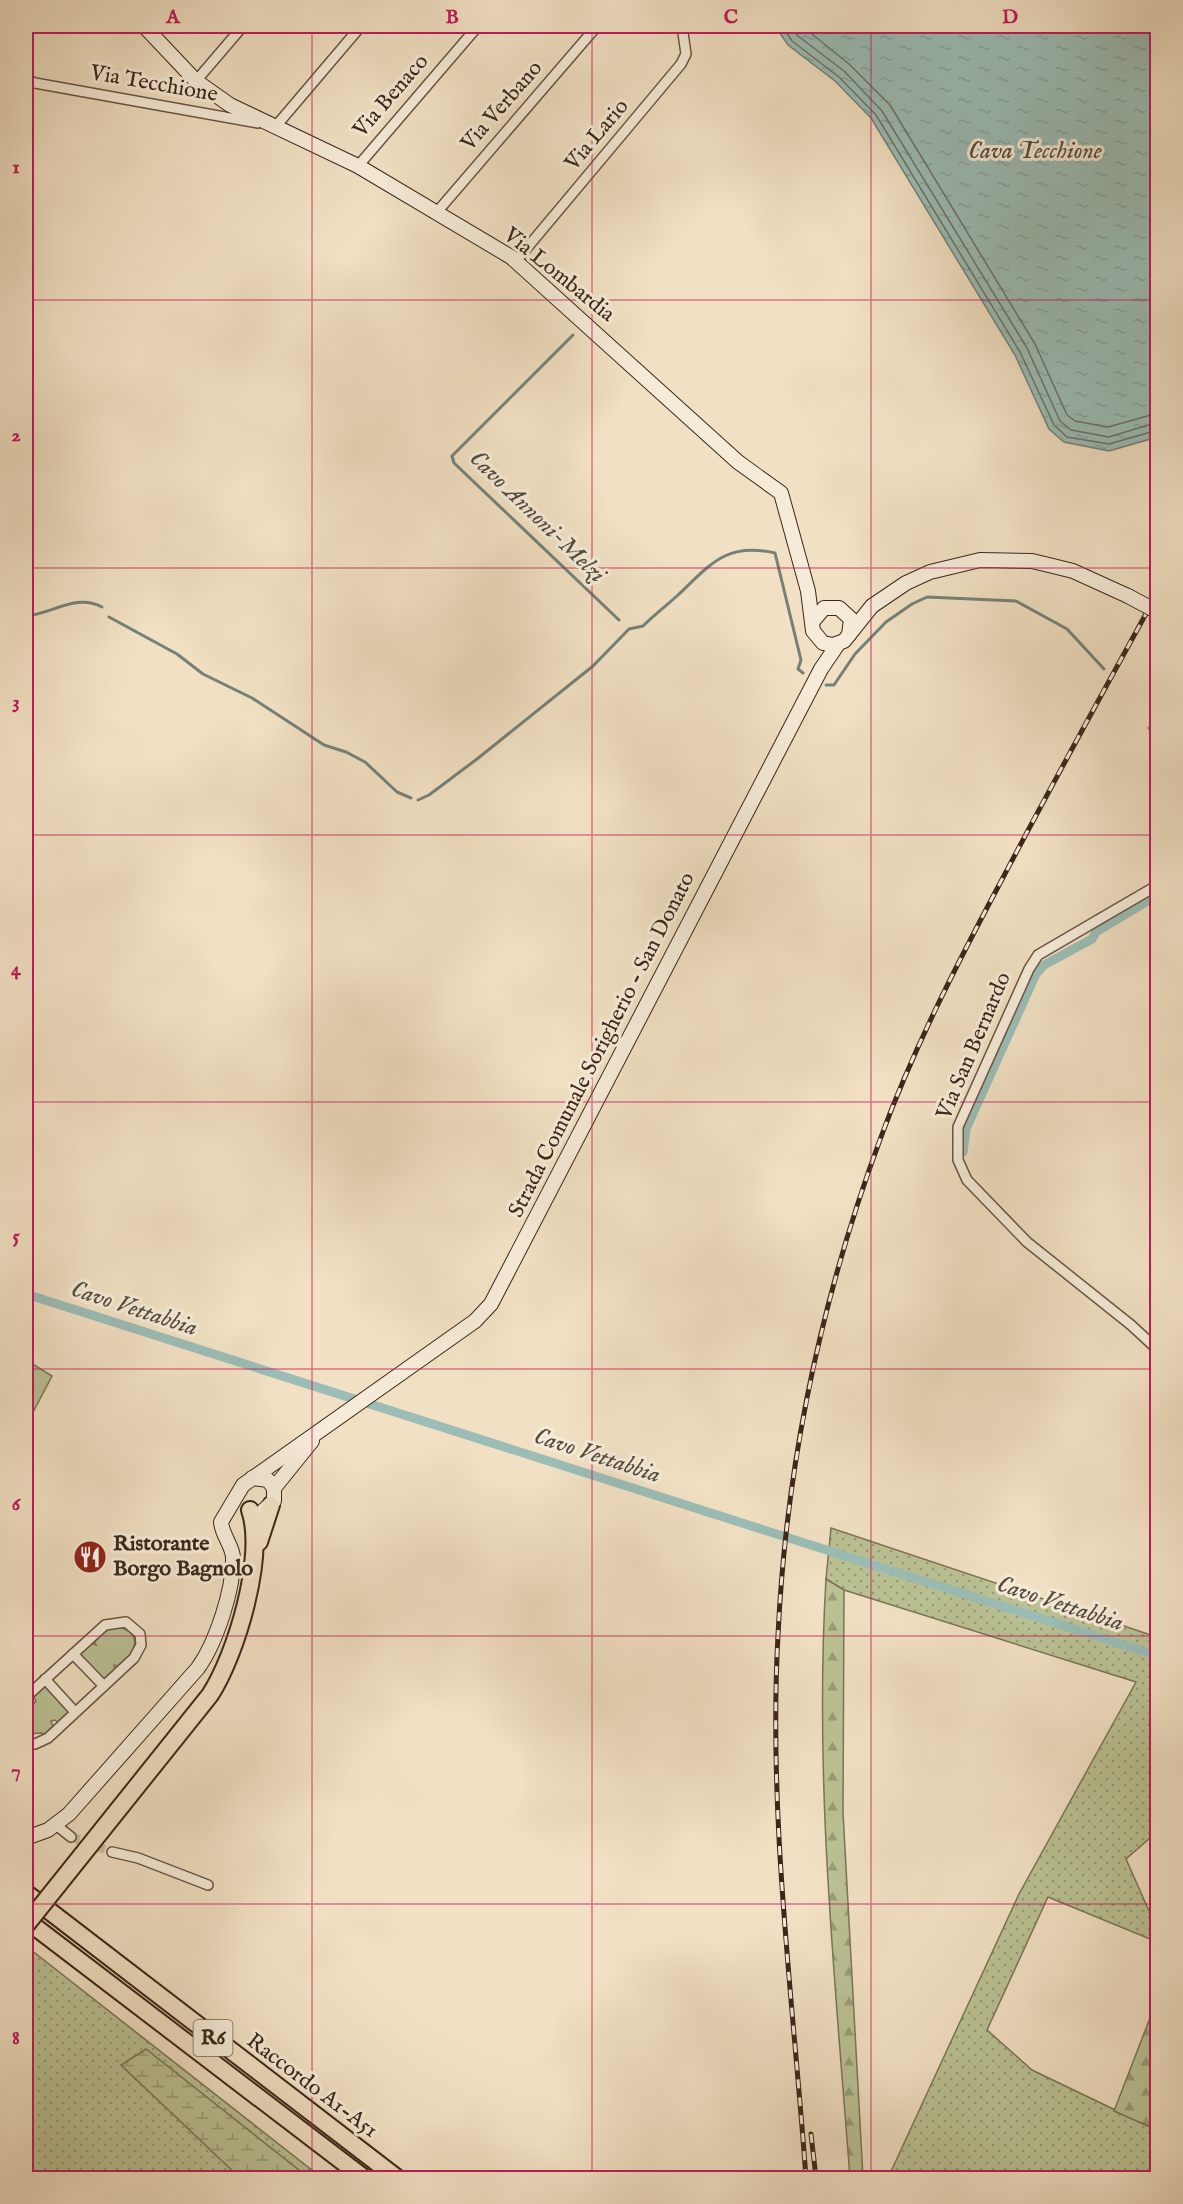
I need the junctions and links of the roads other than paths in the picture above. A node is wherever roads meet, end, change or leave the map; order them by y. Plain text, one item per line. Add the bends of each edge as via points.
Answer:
1 (144, 26) edge
2 (243, 26) edge
3 (361, 26) edge
4 (478, 26) edge
5 (597, 26) edge
6 (682, 26) edge
7 (26, 79) edge
8 (196, 81) junction
9 (276, 126) junction
10 (358, 165) junction
11 (437, 212) junction
12 (516, 261) junction
13 (808, 591) junction
14 (872, 606) junction
15 (824, 608) junction
16 (1158, 612) edge
17 (847, 613) junction
18 (813, 621) junction
19 (844, 640) junction
20 (823, 643) junction
21 (821, 669) junction
22 (1158, 885) edge
23 (1158, 1350) edge
24 (329, 1424) junction
25 (252, 1478) junction
26 (240, 1493) junction
27 (273, 1497) junction
28 (249, 1510) junction
29 (225, 1514) junction
30 (255, 1554) junction
31 (73, 1654) junction
32 (45, 1679) junction
33 (104, 1686) junction
34 (26, 1697) edge
35 (75, 1712) junction
36 (26, 1743) edge
37 (56, 1825) junction
38 (71, 1837) tunnel mouth
39 (26, 1838) edge
40 (112, 1852) tunnel mouth
41 (208, 1885) dead end
42 (28, 1895) edge
43 (26, 1920) edge
44 (26, 1925) edge
45 (364, 2178) edge
46 (397, 2178) edge

1 - 8 street, Via Lombardia
2 - 8 street
3 - 9 street
4 - 10 street, Via Benaco
5 - 11 street, Via Verbano
6 - 12 street, Via Lario via 686,54 681,64
7 - 9 street, Via Tecchione
8 - 9 street, Via Lombardia via 230,105
9 - 10 street, Via Lombardia
10 - 11 street, Via Lombardia
11 - 12 street, Via Lombardia
12 - 13 street, Via Lombardia via 738,462 781,493
13 - 15 street, Via Lombardia
13 - 18 street, Via Lombardia
14 - 16 street, bridge via 916,578 956,565 980,560 1032,561 1073,571
14 - 17 street
14 - 19 street, Strada Comunale Sorigherio - San Donato
15 - 17 street via 836,606
15 - 18 street
17 - 19 street via 852,624
18 - 20 street via 814,634
19 - 20 street
19 - 21 street, Strada Comunale Sorigherio - San Donato
20 - 21 street
21 - 24 street, Strada Comunale Sorigherio - San Donato via 491,1304 475,1321
22 - 23 street, Via San Bernardo via 1038,955 963,1116 956,1142 958,1160 967,1180 1027,1242
24 - 25 street
24 - 27 street via 303,1451
25 - 26 street
25 - 27 street via 263,1478
26 - 28 street
26 - 29 street
27 - 28 street via 263,1511
27 - 30 highway
28 - 29 street via 234,1509
28 - 30 highway via 255,1530
29 - 37 street via 221,1526 231,1549 232,1564 219,1628 209,1651
30 - 44 highway, bridge via 238,1636 219,1682
31 - 32 street
31 - 33 street
31 - 33 street via 110,1623 122,1621 136,1628 141,1639 139,1652
32 - 34 street
32 - 35 street
33 - 35 street
35 - 36 street via 48,1738
37 - 38 street
37 - 39 street
40 - 41 street
42 - 46 highway, Raccordo A1-A51 / R6
43 - 45 highway, Raccordo A1-A51 / R6

